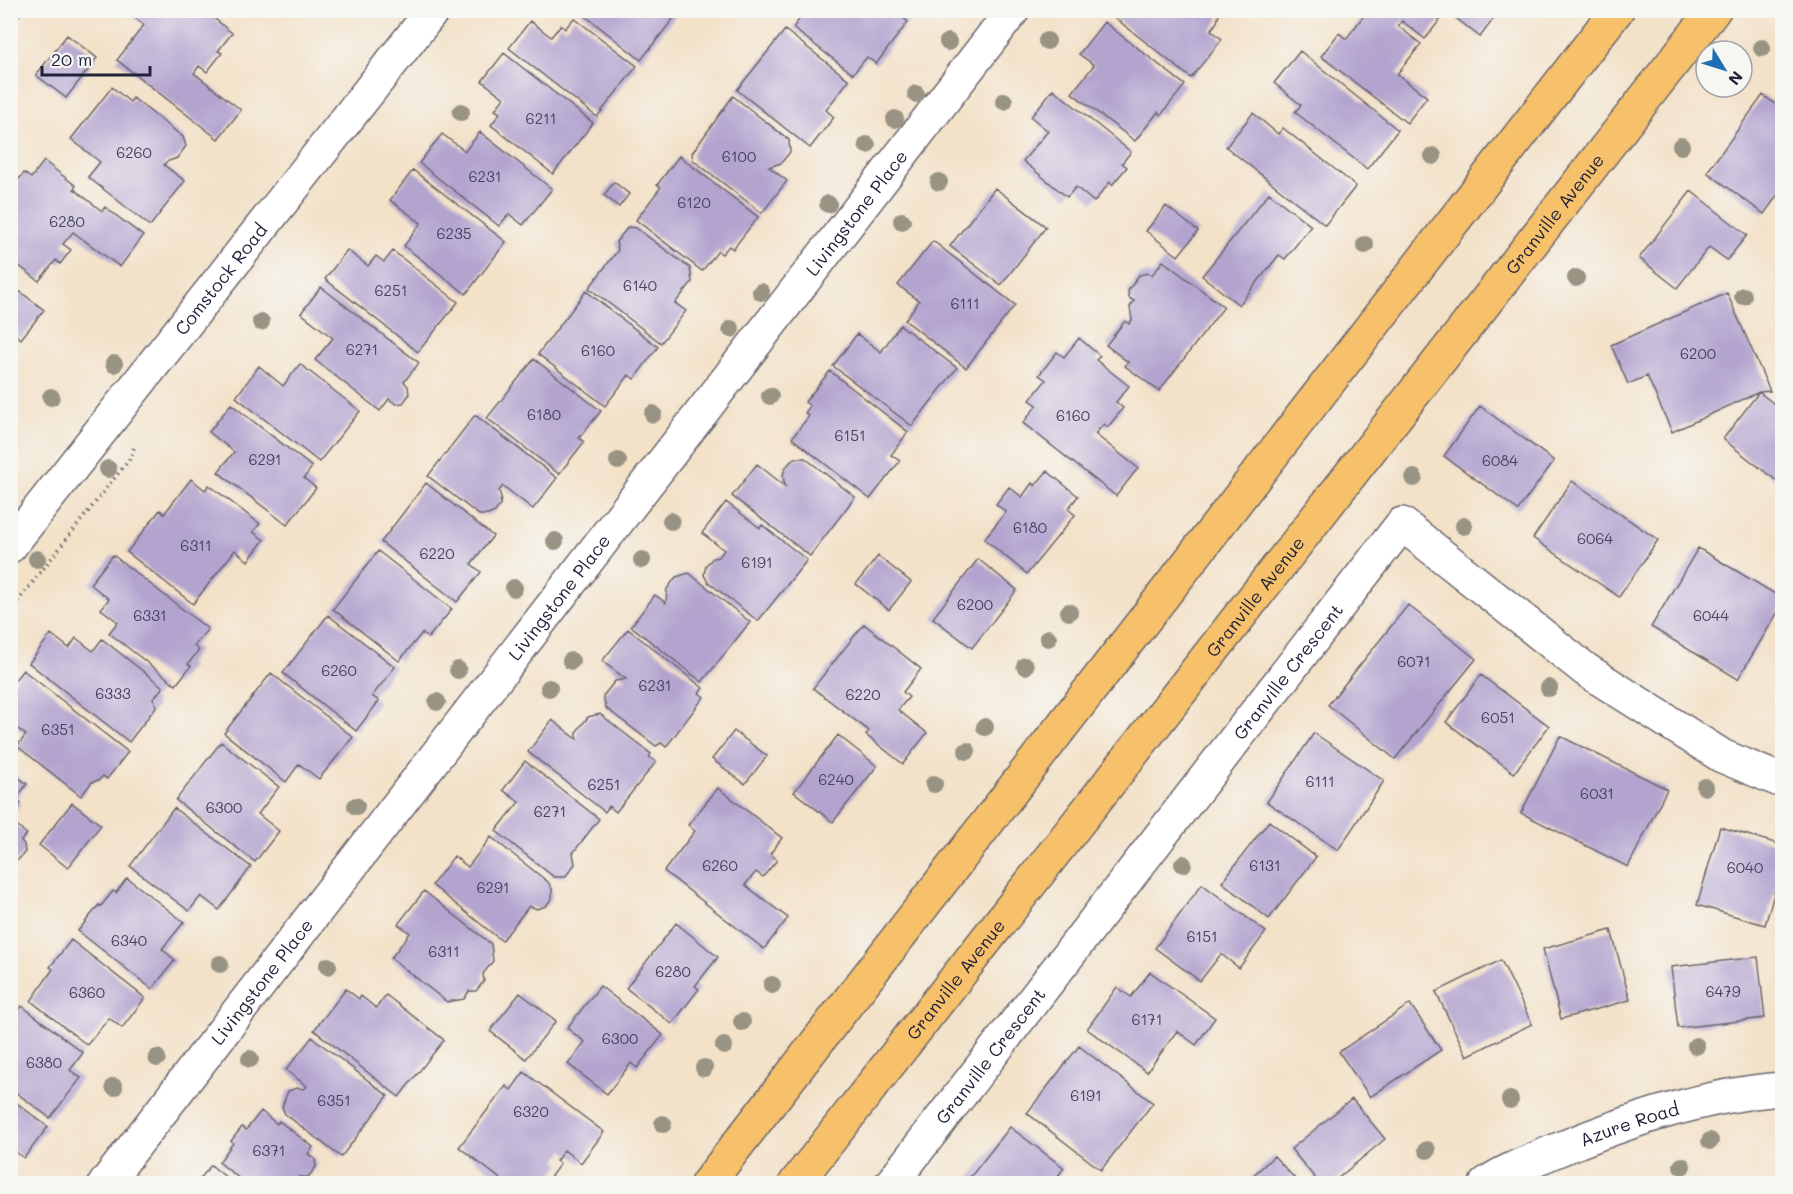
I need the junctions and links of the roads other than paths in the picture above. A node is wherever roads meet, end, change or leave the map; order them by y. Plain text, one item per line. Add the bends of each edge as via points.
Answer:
1 (433, 10) edge
2 (1013, 10) edge
3 (1617, 10) edge
4 (1714, 10) edge
5 (10, 546) edge
6 (1782, 781) edge
7 (1782, 1089) edge
8 (105, 1184) edge
9 (707, 1184) edge
10 (795, 1184) edge
11 (891, 1184) edge
12 (1486, 1184) edge

1 - 5 street, Comstock Road
2 - 8 street, Livingstone Place
3 - 9 main road
4 - 10 main road, Granville Avenue
6 - 11 street, Granville Crescent via 1722,756 1587,670 1402,524
7 - 12 street, Azure Road via 1704,1101 1642,1119 1586,1138 1500,1174

